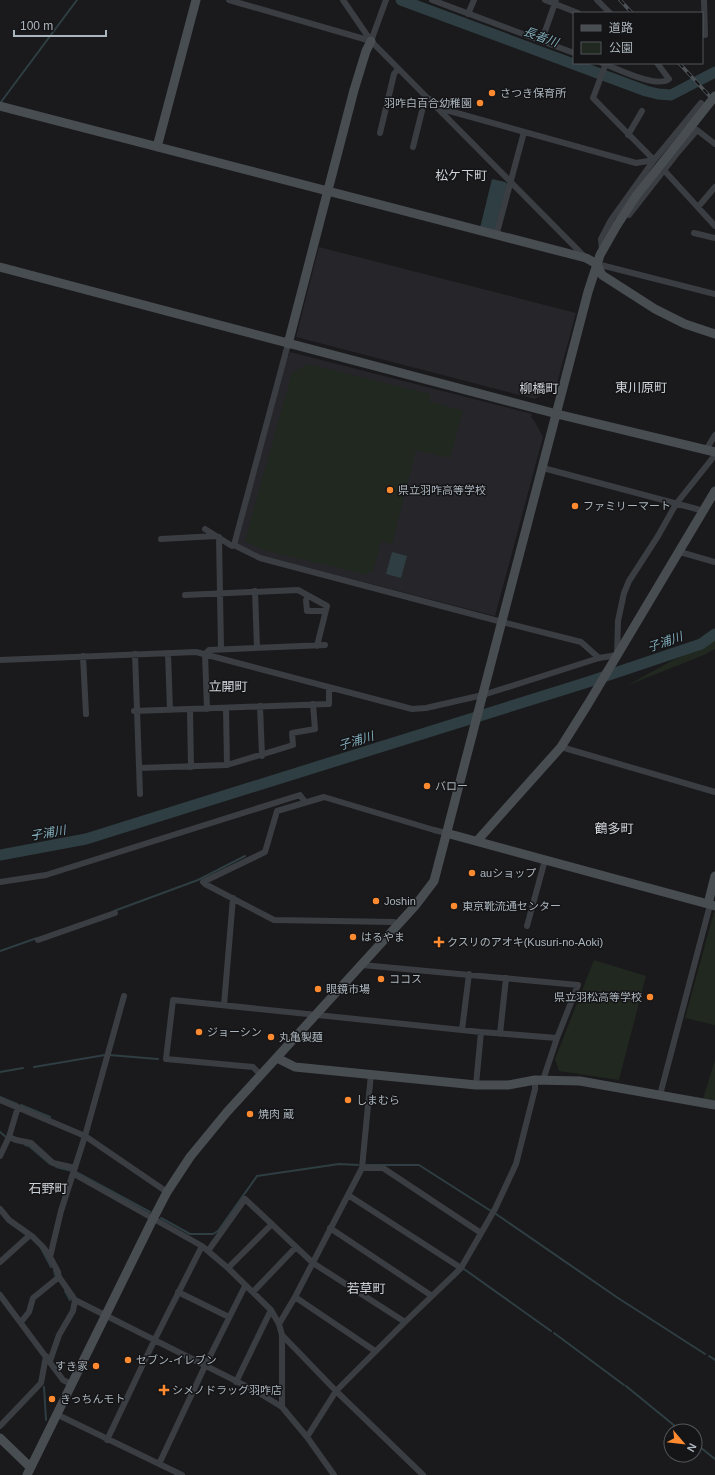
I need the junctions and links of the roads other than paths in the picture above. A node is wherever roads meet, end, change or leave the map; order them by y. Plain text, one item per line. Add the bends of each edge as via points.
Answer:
1 (196, 0) edge
2 (229, 0) edge
3 (343, 0) edge
4 (386, 0) edge
5 (432, 0) edge
6 (474, 0) edge
7 (545, 0) edge
8 (597, 0) edge
9 (704, 0) edge
10 (555, 2) edge
11 (576, 12) edge
12 (609, 12) edge
13 (468, 14) junction
14 (705, 35) dead end
15 (542, 40) junction
16 (371, 41) junction
17 (573, 53) edge
18 (658, 64) edge
19 (604, 65) edge
20 (398, 68) junction
21 (715, 96) edge
22 (429, 99) junction
23 (701, 103) dead end
24 (0, 106) edge
25 (642, 111) dead end
26 (442, 113) junction
27 (686, 120) junction
28 (697, 130) junction
29 (524, 132) junction
30 (380, 133) dead end
31 (628, 135) junction
32 (715, 144) edge
33 (157, 147) junction
34 (412, 147) dead end
35 (654, 160) junction
36 (664, 170) junction
37 (510, 182) junction
38 (715, 187) edge
39 (327, 192) junction
40 (698, 207) junction
41 (715, 226) edge
42 (694, 232) dead end
43 (496, 236) junction
44 (715, 238) edge
45 (602, 252) junction
46 (586, 258) junction
47 (597, 264) junction
48 (0, 267) edge
49 (715, 294) edge
50 (715, 334) edge
51 (288, 344) junction
52 (557, 414) junction
53 (715, 435) edge
54 (712, 452) edge
55 (543, 468) junction
56 (715, 491) edge
57 (676, 504) junction
58 (704, 511) junction
59 (205, 529) dead end
60 (218, 537) junction
61 (162, 539) dead end
62 (234, 545) junction
63 (680, 552) junction
64 (715, 562) edge
65 (255, 591) junction
66 (220, 593) junction
67 (185, 595) dead end
68 (308, 596) junction
69 (325, 611) junction
70 (502, 622) junction
71 (325, 645) dead end
72 (316, 646) junction
73 (257, 648) junction
74 (221, 649) junction
75 (168, 653) junction
76 (135, 654) junction
77 (205, 654) junction
78 (617, 655) junction
79 (83, 656) junction
80 (599, 658) junction
81 (0, 660) edge
82 (328, 687) junction
83 (482, 698) junction
84 (313, 704) junction
85 (260, 706) junction
86 (226, 708) junction
87 (190, 709) junction
88 (207, 709) junction
89 (170, 710) junction
90 (136, 711) junction
91 (86, 714) dead end
92 (561, 747) junction
93 (262, 756) junction
94 (227, 765) junction
95 (191, 767) junction
96 (139, 768) junction
97 (715, 792) edge
98 (140, 794) dead end
99 (305, 802) junction
100 (446, 832) junction
101 (477, 840) junction
102 (545, 860) junction
103 (715, 876) edge
104 (0, 882) edge
105 (233, 898) junction
106 (711, 905) edge
107 (115, 913) dead end
108 (399, 924) junction
109 (527, 926) dead end
110 (38, 940) dead end
111 (362, 965) junction
112 (469, 974) junction
113 (506, 978) junction
114 (124, 996) dead end
115 (224, 1005) junction
116 (315, 1015) junction
117 (462, 1030) junction
118 (482, 1032) junction
119 (500, 1034) junction
120 (557, 1038) junction
121 (277, 1058) junction
122 (371, 1074) junction
123 (261, 1075) junction
124 (539, 1080) junction
125 (476, 1085) junction
126 (660, 1095) junction
127 (0, 1100) edge
128 (715, 1105) edge
129 (18, 1107) junction
130 (85, 1136) junction
131 (9, 1137) junction
132 (0, 1156) edge
133 (362, 1168) junction
134 (75, 1171) junction
135 (167, 1192) junction
136 (348, 1195) junction
137 (0, 1209) edge
138 (153, 1219) junction
139 (272, 1224) junction
140 (330, 1228) junction
141 (481, 1233) junction
142 (30, 1235) junction
143 (202, 1246) junction
144 (295, 1248) junction
145 (208, 1251) junction
146 (50, 1257) junction
147 (0, 1262) edge
148 (313, 1263) junction
149 (228, 1268) junction
150 (461, 1268) junction
151 (59, 1278) junction
152 (245, 1286) junction
153 (178, 1292) junction
154 (252, 1292) junction
155 (0, 1295) edge
156 (432, 1296) junction
157 (295, 1297) junction
158 (75, 1300) junction
159 (271, 1310) junction
160 (106, 1316) junction
161 (229, 1317) junction
162 (21, 1322) junction
163 (405, 1322) junction
164 (279, 1324) junction
165 (282, 1335) junction
166 (154, 1341) junction
167 (375, 1352) junction
168 (48, 1359) junction
169 (205, 1366) junction
170 (236, 1382) junction
171 (71, 1384) junction
172 (336, 1392) junction
173 (282, 1407) junction
174 (56, 1414) junction
175 (0, 1426) edge
176 (307, 1437) junction
177 (0, 1438) edge
178 (107, 1440) junction
179 (159, 1464) junction
180 (30, 1472) edge
181 (182, 1475) edge
182 (334, 1475) edge
183 (423, 1475) edge

1 - 33 street
2 - 16 street
3 - 16 street
4 - 16 street
5 - 13 street
6 - 13 street
7 - 10 street
8 - 12 street
9 - 14 street
10 - 11 street
10 - 15 street
13 - 15 street
15 - 17 street
16 - 20 street
16 - 39 street via 359,74
18 - 19 street via 669,79 663,82 650,81
19 - 31 street via 593,98
20 - 22 street
20 - 30 street via 394,74
21 - 45 street, bridge via 636,196
22 - 26 street
22 - 34 street via 423,107
23 - 27 street
24 - 33 street
25 - 31 street
26 - 29 street via 446,110
26 - 37 street
27 - 28 street
27 - 35 street
28 - 32 street
28 - 36 street
29 - 35 street via 636,163
29 - 37 street
31 - 35 street
33 - 39 street
35 - 36 street
35 - 45 street via 611,220 601,239
36 - 40 street
36 - 45 street via 627,217 611,244
37 - 43 street
37 - 46 street
38 - 40 street
39 - 43 street
39 - 51 street
40 - 41 street
42 - 44 street
43 - 46 street
45 - 47 street
46 - 47 street
47 - 49 street
47 - 50 street via 602,275 645,304 685,324
47 - 52 street
48 - 51 street
51 - 52 street
51 - 62 street
52 - 54 street
52 - 55 street
53 - 54 street
54 - 57 street
55 - 57 street
55 - 70 street
56 - 58 street
57 - 58 street
57 - 78 street via 624,593 618,621
58 - 63 street
59 - 60 street
60 - 61 street
60 - 62 street
60 - 66 street
62 - 70 street via 260,558
63 - 64 street
63 - 78 street
65 - 66 street
65 - 68 street via 298,590
65 - 73 street
66 - 67 street
66 - 74 street
68 - 69 street via 327,606
68 - 69 street via 307,612
69 - 72 street
70 - 80 street via 581,642
70 - 83 street
71 - 72 street
72 - 73 street
73 - 74 street
74 - 77 street via 209,650
75 - 76 street
75 - 77 street
75 - 89 street
76 - 79 street
76 - 90 street
77 - 82 street
77 - 88 street
78 - 80 street
78 - 92 street
79 - 81 street
79 - 91 street
80 - 83 street
82 - 83 street via 412,709
82 - 84 street via 329,704
83 - 100 street
84 - 85 street
84 - 93 street via 315,729 292,732 293,745
85 - 86 street
85 - 93 street
86 - 88 street
86 - 94 street
87 - 88 street
87 - 89 street
87 - 95 street
89 - 90 street
90 - 96 street
92 - 97 street
92 - 101 street
93 - 94 street
94 - 95 street
95 - 96 street
96 - 98 street
99 - 100 street via 324,797 331,798
99 - 104 street via 300,795 46,875
99 - 105 street via 277,811 265,852 203,882
100 - 101 street
100 - 108 street via 434,881
101 - 102 street
102 - 106 street
102 - 109 street
103 - 106 street
105 - 108 street via 274,920
105 - 115 street
106 - 126 street
107 - 110 street
108 - 111 street
111 - 112 street
111 - 116 street
112 - 113 street
112 - 117 street
113 - 119 street
113 - 120 street via 578,985
114 - 130 street
115 - 116 street
115 - 123 street via 173,1000 166,1059 253,1067
116 - 117 street
116 - 121 street
117 - 118 street
118 - 119 street
118 - 125 street
119 - 120 street
120 - 124 street
121 - 122 street via 296,1067
121 - 123 street
122 - 125 street
122 - 133 street
123 - 135 street via 226,1112 190,1157
124 - 125 street via 508,1085
124 - 126 street via 580,1081
124 - 141 street via 516,1164
126 - 128 street
127 - 129 street
129 - 130 street
129 - 131 street
130 - 134 street
130 - 135 street
131 - 132 street
131 - 134 street via 31,1144 52,1163
133 - 136 street
133 - 141 street via 383,1168
134 - 138 street
134 - 146 street via 61,1211
135 - 138 street
136 - 140 street
136 - 150 street
137 - 142 street via 9,1220
138 - 143 street
138 - 160 street
139 - 144 street
139 - 145 street via 245,1199
139 - 149 street
140 - 148 street
140 - 156 street
141 - 150 street
142 - 146 street
142 - 147 street
143 - 145 street
143 - 153 street
144 - 148 street
144 - 154 street
145 - 149 street
146 - 151 street
148 - 157 street
148 - 163 street
149 - 152 street
150 - 156 street
151 - 158 street
151 - 162 street via 33,1298 29,1312
152 - 154 street
152 - 161 street
153 - 161 street
153 - 166 street
154 - 159 street
155 - 162 street
156 - 163 street
157 - 164 street
157 - 167 street
158 - 160 street
158 - 168 street via 73,1311
159 - 164 street
159 - 170 street
160 - 166 street
160 - 171 street
161 - 169 street
162 - 168 street
163 - 167 street
164 - 165 street
165 - 172 street
165 - 173 street
166 - 169 street
166 - 178 street
167 - 172 street
168 - 171 street via 63,1380
168 - 175 street via 41,1384
169 - 170 street
169 - 179 street
170 - 173 street
171 - 174 street
172 - 176 street
172 - 183 street
173 - 176 street
174 - 178 street
174 - 180 street
176 - 182 street
177 - 180 street
178 - 179 street
179 - 181 street

